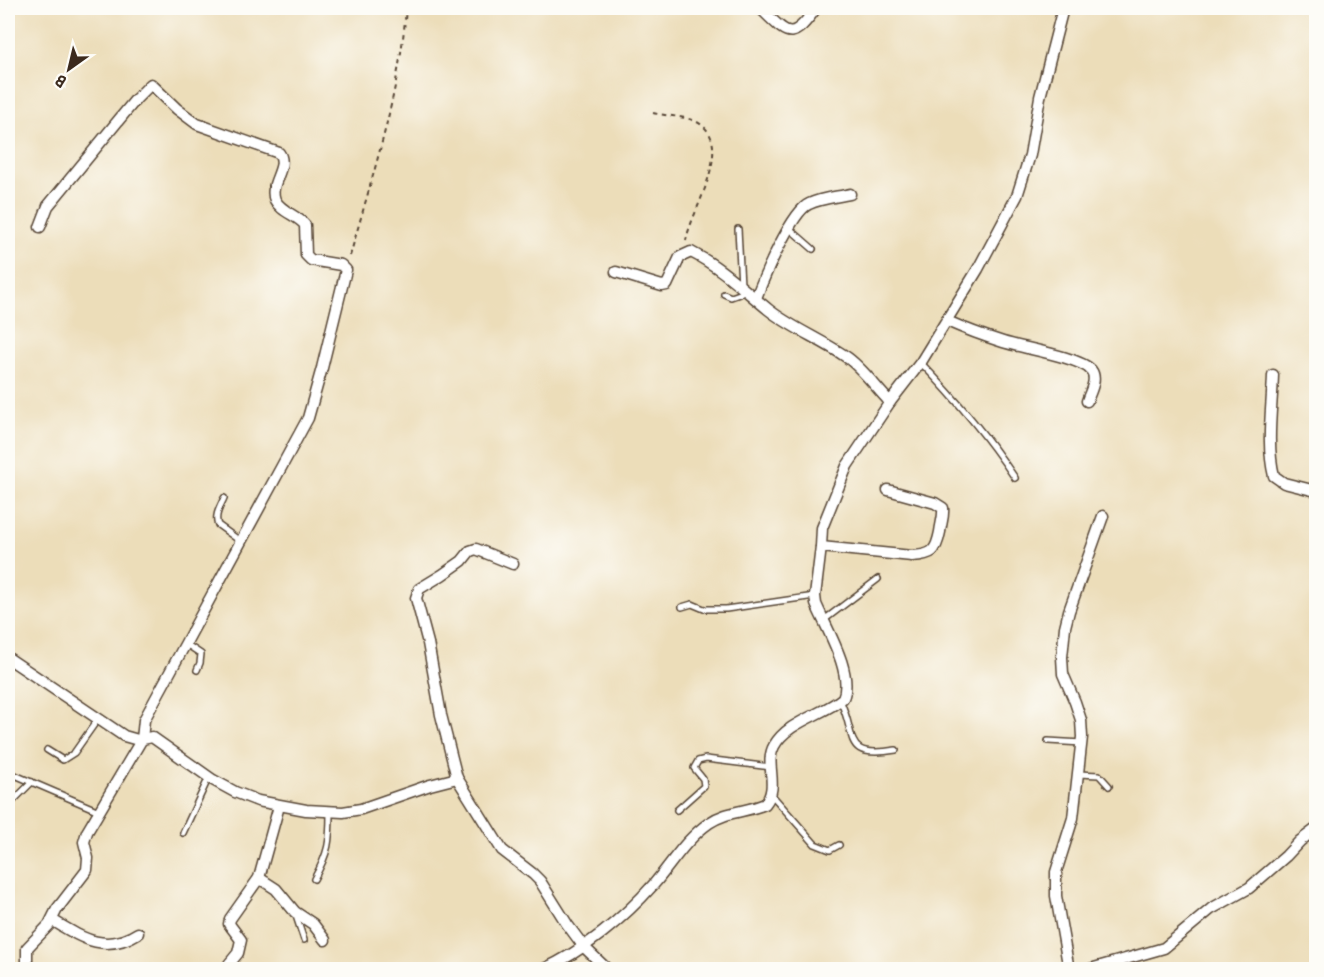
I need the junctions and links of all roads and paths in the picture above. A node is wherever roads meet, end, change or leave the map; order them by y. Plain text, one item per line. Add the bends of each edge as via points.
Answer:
1 (406, 8) edge
2 (760, 8) edge
3 (816, 8) edge
4 (1060, 8) edge
5 (653, 113) dead end
6 (850, 194) dead end
7 (40, 226) dead end
8 (789, 228) junction
9 (738, 229) dead end
10 (813, 249) dead end
11 (691, 252) junction
12 (346, 270) junction
13 (616, 272) dead end
14 (748, 292) junction
15 (724, 294) dead end
16 (947, 321) junction
17 (921, 362) junction
18 (1273, 375) dead end
19 (1087, 401) dead end
20 (890, 402) junction
21 (1317, 449) edge
22 (1015, 478) dead end
23 (888, 490) dead end
24 (1315, 491) edge
25 (224, 498) dead end
26 (1103, 516) dead end
27 (240, 542) junction
28 (821, 547) junction
29 (513, 564) dead end
30 (878, 579) dead end
31 (815, 596) junction
32 (682, 607) dead end
33 (823, 621) junction
34 (186, 644) junction
35 (8, 658) edge
36 (197, 670) dead end
37 (840, 700) junction
38 (98, 719) junction
39 (142, 739) junction
40 (1048, 741) dead end
41 (1082, 743) junction
42 (47, 750) dead end
43 (896, 750) dead end
44 (771, 767) junction
45 (8, 772) edge
46 (1078, 774) junction
47 (209, 777) junction
48 (457, 778) junction
49 (32, 782) junction
50 (1108, 786) dead end
51 (771, 794) junction
52 (8, 806) edge
53 (279, 806) junction
54 (677, 810) dead end
55 (99, 811) junction
56 (330, 812) junction
57 (1317, 829) edge
58 (183, 833) dead end
59 (839, 845) dead end
60 (259, 878) junction
61 (314, 879) dead end
62 (295, 912) junction
63 (52, 920) junction
64 (138, 933) dead end
65 (304, 940) dead end
66 (326, 940) dead end
67 (584, 947) junction
68 (229, 964) dead end
69 (558, 967) edge
70 (27, 969) edge
71 (542, 969) edge
72 (608, 969) edge
73 (1069, 969) edge
74 (1087, 969) edge

1 - 12 path via 387,121
2 - 3 street via 791,33
4 - 16 street via 1024,178 1011,209
5 - 11 path via 695,121 708,132 712,146 710,176 686,238
6 - 8 street via 807,204
7 - 12 street via 48,206 151,84 197,124 279,153 282,162 274,197 305,225 306,255
8 - 10 lane
8 - 14 street
9 - 14 lane
11 - 13 street via 680,257 667,285
11 - 14 street via 731,276
12 - 27 street via 308,418
14 - 15 lane via 735,297
14 - 20 street via 801,332 858,366
16 - 17 street
16 - 19 street via 1084,365 1094,378
17 - 20 street
17 - 22 lane via 981,429
18 - 24 street via 1274,476 1284,483
20 - 28 street via 847,466 824,520
21 - 24 lane
23 - 28 street via 943,508 935,549 912,556
25 - 27 lane via 216,522
26 - 41 street via 1069,611 1062,657 1063,674 1081,720
27 - 34 street
28 - 31 street
29 - 48 street via 476,549 417,594
30 - 33 lane
31 - 32 lane via 726,609 704,609 692,604
31 - 33 street
33 - 37 street via 845,675 846,691
34 - 36 lane via 201,654
34 - 39 street via 144,720
35 - 38 street
37 - 43 lane via 850,735 860,749 867,753
37 - 44 street via 782,736 773,749
38 - 39 street via 130,739
38 - 42 lane via 69,757 63,759
39 - 47 street via 156,739
39 - 55 street
40 - 41 lane
41 - 46 street
44 - 51 street
44 - 54 lane via 698,761 694,768 704,786
45 - 49 lane
46 - 50 lane via 1099,775
46 - 73 street via 1073,818 1056,872 1056,896
47 - 53 street via 248,798
47 - 58 lane
48 - 56 street via 361,809
48 - 67 street via 502,850 540,881
49 - 52 lane
49 - 55 lane
51 - 59 lane via 815,844 830,850
51 - 67 street via 762,805 720,817 699,831 652,885
53 - 56 street
53 - 60 street
55 - 63 street via 84,842 87,870
56 - 61 lane via 330,844
57 - 74 street via 1249,888 1211,909 1164,948
60 - 62 street via 276,889
60 - 68 street via 230,919 229,924 242,940
62 - 65 lane
62 - 66 street via 314,924
63 - 64 street via 74,933 110,944
63 - 70 street via 27,948
67 - 69 street
67 - 72 street
69 - 71 street

